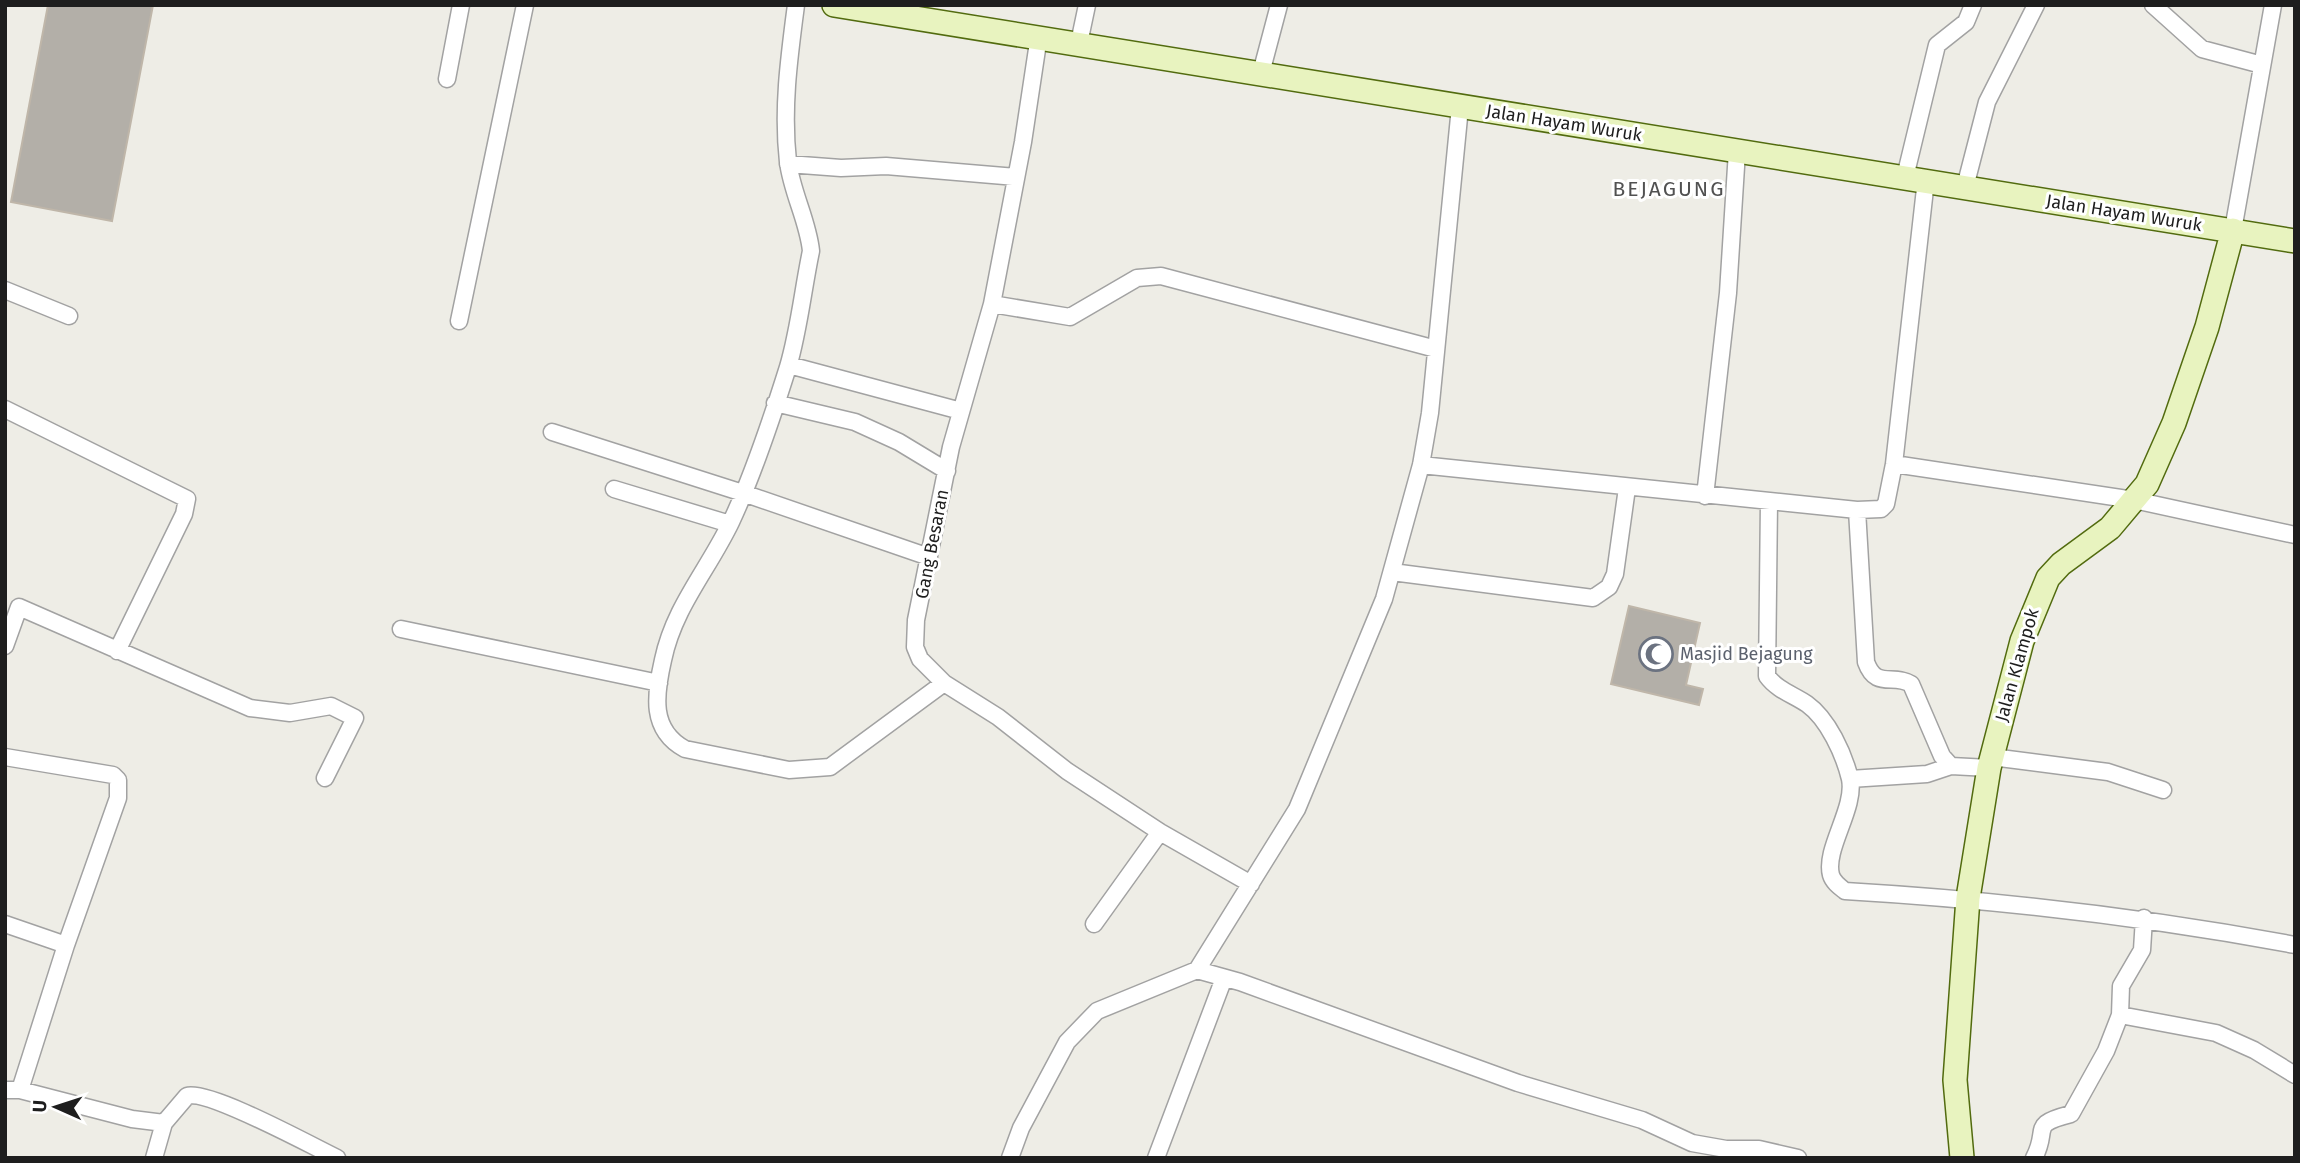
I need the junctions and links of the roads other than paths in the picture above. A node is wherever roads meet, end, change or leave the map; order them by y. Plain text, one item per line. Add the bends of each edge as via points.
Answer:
1 (461, 5) edge
2 (525, 5) edge
3 (796, 5) edge
4 (834, 5) edge
5 (1087, 5) edge
6 (1279, 5) edge
7 (1973, 5) edge
8 (2036, 5) edge
9 (2153, 5) edge
10 (2273, 5) edge
11 (1038, 36) junction
12 (1079, 43) junction
13 (2262, 65) junction
14 (1261, 73) junction
15 (447, 79) dead end
16 (1460, 107) junction
17 (1737, 150) junction
18 (788, 164) junction
19 (1016, 177) junction
20 (1915, 179) junction
21 (1965, 187) junction
22 (2233, 230) junction
23 (2295, 241) edge
24 (5, 290) edge
25 (992, 304) junction
26 (69, 316) dead end
27 (459, 321) dead end
28 (1436, 349) junction
29 (789, 365) junction
30 (775, 403) junction
31 (5, 409) edge
32 (961, 411) junction
33 (552, 432) dead end
34 (1895, 464) junction
35 (1421, 465) junction
36 (947, 471) junction
37 (1627, 488) junction
38 (614, 489) dead end
39 (743, 493) junction
40 (1705, 496) junction
41 (1769, 500) junction
42 (2134, 500) junction
43 (1857, 510) junction
44 (730, 524) junction
45 (2295, 535) edge
46 (929, 558) junction
47 (1392, 572) junction
48 (12, 604) edge
49 (401, 629) dead end
50 (5, 646) edge
51 (117, 651) junction
52 (659, 683) junction
53 (944, 683) junction
54 (5, 757) edge
55 (1991, 762) junction
56 (1951, 766) junction
57 (325, 778) dead end
58 (1850, 779) junction
59 (2163, 790) dead end
60 (1160, 832) junction
61 (1251, 884) junction
62 (1968, 898) junction
63 (2144, 918) junction
64 (5, 924) edge
65 (1094, 924) dead end
66 (66, 945) junction
67 (2295, 945) edge
68 (1198, 970) junction
69 (1224, 978) junction
70 (2120, 1015) junction
71 (2295, 1074) edge
72 (13, 1090) edge
73 (164, 1123) junction
74 (154, 1158) edge
75 (337, 1158) edge
76 (1010, 1158) edge
77 (1156, 1158) edge
78 (1798, 1158) edge
79 (1962, 1158) edge
80 (2034, 1158) edge

1 - 15 street
2 - 27 street
3 - 18 street via 785,90
4 - 11 main road, Jalan Hayam Wuruk
5 - 12 street
6 - 14 street
7 - 20 street via 1966,22 1937,45
8 - 21 street via 1987,102
9 - 13 street via 2202,49
10 - 13 street
11 - 12 main road, Jalan Hayam Wuruk
11 - 19 street, Gang Besaran
12 - 14 main road, Jalan Hayam Wuruk
13 - 22 street
14 - 16 main road, Jalan Hayam Wuruk
16 - 17 main road, Jalan Hayam Wuruk
16 - 28 street
17 - 20 main road, Jalan Hayam Wuruk
17 - 40 street via 1728,293
18 - 19 street via 886,166
18 - 29 street via 811,251
19 - 25 street, Gang Besaran
20 - 21 main road, Jalan Hayam Wuruk
20 - 34 street
21 - 22 main road, Jalan Hayam Wuruk
22 - 23 main road, Jalan Hayam Wuruk
22 - 42 main road, Jalan Klampok via 2174,424 2147,484
24 - 26 street
25 - 28 street via 1070,317 1137,278 1161,276
25 - 32 street, Gang Besaran
28 - 35 street
29 - 30 street
29 - 32 street
30 - 36 street via 855,422
30 - 39 street
31 - 51 street via 187,499 184,514
32 - 36 street, Gang Besaran
33 - 39 street
34 - 42 street
34 - 43 street via 1886,504 1881,509
35 - 37 street
35 - 47 street
36 - 46 street, Gang Besaran
37 - 40 street
37 - 47 street via 1615,575 1593,598
38 - 44 street
39 - 44 street
39 - 46 street
40 - 41 street
41 - 43 street
41 - 58 street via 1767,676 1822,720
42 - 45 street
42 - 55 main road, Jalan Klampok via 2110,528 2048,578 2022,641
43 - 56 street via 1866,662 1877,678 1911,684 1942,756
44 - 52 street via 671,625
46 - 53 street, Gang Besaran via 915,647 920,659
47 - 61 street via 1297,809
48 - 50 street
48 - 51 street
49 - 52 street
51 - 57 street via 260,711 290,713 328,706 351,714 354,720
52 - 53 street via 659,719 672,742 685,749 789,770 830,767
53 - 60 street, Gang Besaran
54 - 66 street via 118,779 118,798
55 - 56 street
55 - 59 street via 2108,772
55 - 62 main road, Jalan Klampok
56 - 58 street via 1927,774
58 - 62 street via 1831,862 1835,883 1845,891
60 - 61 street, Gang Besaran
60 - 65 street
61 - 68 street
62 - 63 street
62 - 79 main road, Jalan Klampok via 1955,1080
63 - 67 street
63 - 70 street via 2142,950 2120,986
64 - 66 street
66 - 72 street
68 - 69 street
68 - 76 street via 1097,1011 1067,1042
69 - 77 street
69 - 78 street via 1518,1083 1642,1120 1692,1143
70 - 71 street via 2216,1033
70 - 80 street via 2076,1108 2071,1114 2047,1120
72 - 73 street
73 - 74 street
73 - 75 street via 187,1096 197,1095 244,1112

